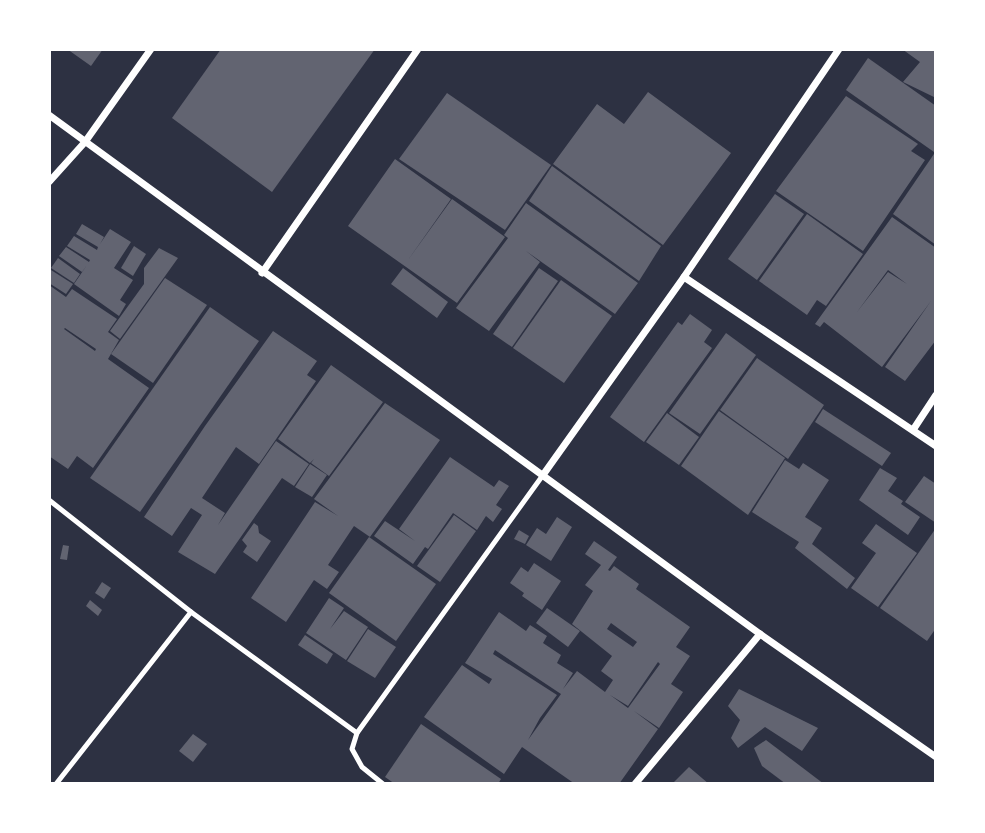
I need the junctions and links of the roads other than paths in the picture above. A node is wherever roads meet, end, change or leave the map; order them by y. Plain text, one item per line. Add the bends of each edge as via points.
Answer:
1 (150, 49) edge
2 (418, 49) edge
3 (839, 49) edge
4 (49, 115) edge
5 (85, 142) junction
6 (49, 182) edge
7 (262, 273) junction
8 (684, 277) junction
9 (936, 395) edge
10 (913, 429) junction
11 (936, 446) edge
12 (543, 475) junction
13 (49, 500) edge
14 (191, 612) junction
15 (760, 634) junction
16 (357, 733) junction
17 (936, 757) edge
18 (56, 784) edge
19 (383, 784) edge
20 (635, 784) edge

1 - 5 street
2 - 7 street
3 - 8 street
4 - 5 street
5 - 6 street
5 - 7 street
7 - 12 street
8 - 10 street
8 - 12 street
9 - 10 street
10 - 11 street
12 - 15 street
12 - 16 lane
13 - 14 lane
14 - 16 lane
14 - 18 lane
15 - 17 street
15 - 20 street
16 - 19 lane via 352,748 362,767

